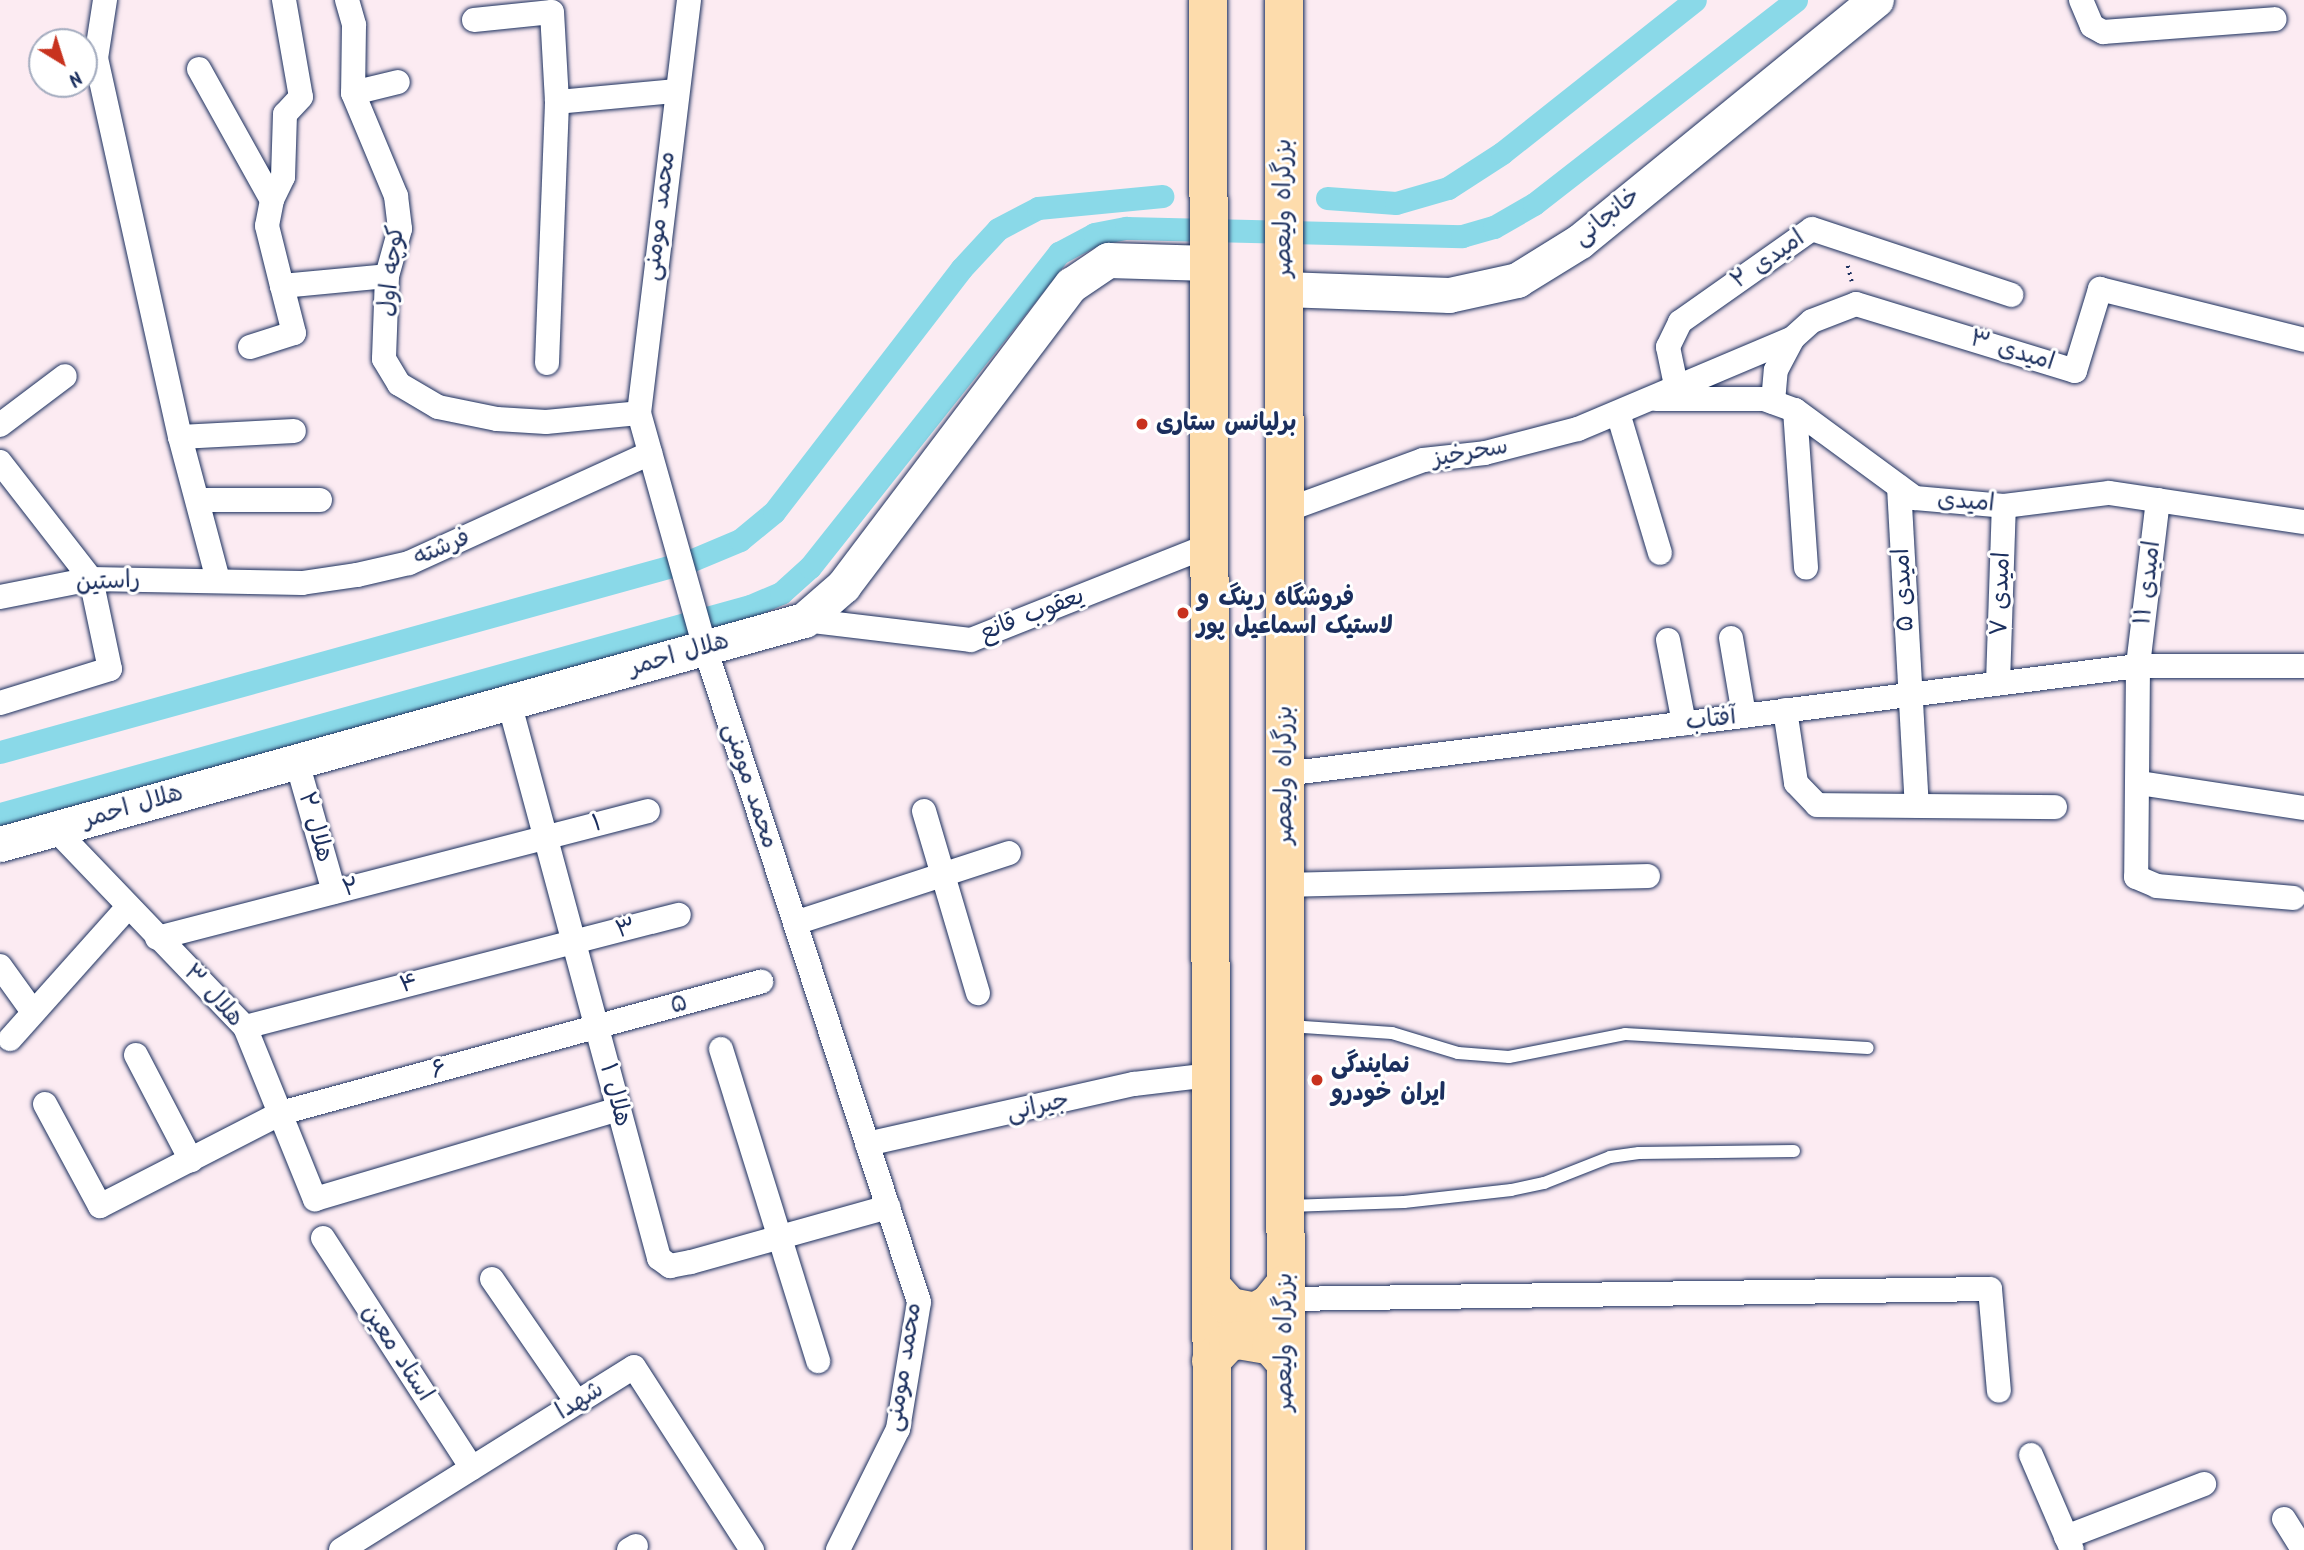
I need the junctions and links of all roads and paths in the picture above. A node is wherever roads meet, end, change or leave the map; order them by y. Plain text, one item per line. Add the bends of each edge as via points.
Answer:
1 (106, 0) edge
2 (284, 0) edge
3 (347, 0) edge
4 (689, 0) edge
5 (1208, 0) edge
6 (1284, 0) edge
7 (1876, 0) edge
8 (2081, 0) edge
9 (2275, 19) dead end
10 (474, 20) dead end
11 (199, 69) dead end
12 (398, 82) dead end
13 (675, 91) junction
14 (353, 93) junction
15 (557, 102) junction
16 (272, 200) junction
17 (1843, 236) junction
18 (1209, 263) junction
19 (387, 276) junction
20 (282, 286) junction
21 (1284, 289) junction
22 (2011, 295) dead end
23 (1856, 304) junction
24 (1793, 338) junction
25 (2304, 340) edge
26 (250, 347) dead end
27 (547, 363) dead end
28 (65, 376) dead end
29 (1666, 394) junction
30 (1784, 406) junction
31 (639, 413) junction
32 (1618, 413) junction
33 (0, 425) edge
34 (294, 431) dead end
35 (180, 437) junction
36 (650, 453) junction
37 (0, 462) edge
38 (1899, 487) junction
39 (200, 500) junction
40 (320, 500) dead end
41 (2158, 500) junction
42 (2004, 506) junction
43 (1284, 511) junction
44 (2304, 522) edge
45 (1210, 545) junction
46 (1660, 553) dead end
47 (1807, 568) dead end
48 (90, 579) junction
49 (218, 580) junction
50 (0, 597) edge
51 (804, 621) junction
52 (1731, 638) dead end
53 (703, 640) junction
54 (1668, 640) dead end
55 (2138, 666) junction
56 (2304, 666) edge
57 (1998, 683) junction
58 (1908, 694) junction
59 (509, 702) junction
60 (0, 703) edge
61 (1785, 710) junction
62 (1744, 715) junction
63 (1684, 723) junction
64 (297, 762) junction
65 (1285, 774) junction
66 (2140, 783) junction
67 (1917, 806) junction
68 (2055, 807) dead end
69 (2304, 808) edge
70 (648, 811) dead end
71 (923, 811) dead end
72 (55, 829) junction
73 (546, 838) junction
74 (0, 844) edge
75 (1009, 853) dead end
76 (1648, 876) dead end
77 (943, 877) junction
78 (1285, 885) junction
79 (334, 892) junction
80 (2293, 898) dead end
81 (128, 907) junction
82 (679, 915) dead end
83 (795, 923) junction
84 (157, 938) junction
85 (574, 942) junction
86 (0, 966) edge
87 (761, 982) dead end
88 (978, 993) dead end
89 (33, 1012) junction
90 (1285, 1026) junction
91 (245, 1027) junction
92 (597, 1027) junction
93 (10, 1039) dead end
94 (1868, 1048) dead end
95 (721, 1049) dead end
96 (136, 1055) dead end
97 (1210, 1075) junction
98 (45, 1104) dead end
99 (619, 1108) junction
100 (281, 1113) junction
101 (867, 1144) junction
102 (1794, 1152) dead end
103 (191, 1160) junction
104 (888, 1206) junction
105 (1285, 1206) junction
106 (780, 1237) junction
107 (323, 1238) dead end
108 (492, 1279) dead end
109 (1211, 1286) junction
110 (1285, 1292) junction
111 (818, 1361) dead end
112 (1211, 1361) junction
113 (1285, 1362) junction
114 (1999, 1391) dead end
115 (577, 1402) junction
116 (2031, 1455) dead end
117 (472, 1468) junction
118 (2204, 1484) dead end
119 (2284, 1519) dead end
120 (2069, 1544) edge
121 (341, 1550) edge
122 (752, 1550) edge
123 (838, 1550) edge
124 (1212, 1550) edge
125 (1286, 1550) edge
126 (2303, 1550) edge

1 - 35 street via 96,58
2 - 16 street via 301,97 285,114 283,177
3 - 14 street, کوچه اول via 354,25
4 - 13 street, محمد مومنی
5 - 18 highway
6 - 21 highway, بزرگراه ولیعصر
7 - 21 main road, خانجانی via 1580,241 1517,280 1449,295
8 - 9 street via 2092,26 2102,32
10 - 15 street via 552,12
11 - 16 street
12 - 14 street
13 - 15 street
13 - 31 street, محمد مومنی
14 - 19 street, کوچه اول via 396,196 400,229
15 - 27 street
16 - 20 street via 267,226
17 - 22 street, امیدی ۲
17 - 23 path
17 - 29 street, امیدی ۲ via 1812,229 1680,322 1668,347
18 - 45 highway
18 - 51 main road, هلال احمر via 1108,260 1071,285 843,586
19 - 20 street
19 - 31 street, کوچه اول via 384,359 399,384 438,407 497,419 546,422
20 - 26 street via 294,333
21 - 43 highway, بزرگراه ولیعصر
23 - 24 street via 1812,321
23 - 25 street, امیدی ۳ via 2075,371 2100,289
24 - 29 street
24 - 30 street via 1776,370
28 - 33 street
29 - 30 street
29 - 32 street, سحرخیز
30 - 38 street, امیدی
30 - 47 street
31 - 36 street, محمد مومنی
32 - 43 street, سحرخیز via 1578,429 1485,453 1423,460
32 - 46 street
34 - 35 street
35 - 39 street
36 - 49 street, فرشته via 410,563 302,583
36 - 53 street, محمد مومنی
37 - 48 street
38 - 42 street, امیدی via 1915,498
38 - 58 street, امیدی ۵
39 - 40 street
39 - 49 street
41 - 42 street, امیدی via 2109,493
41 - 44 street, امیدی
41 - 55 street, امیدی ۱۱
42 - 57 street, امیدی ۷
43 - 65 highway, بزرگراه ولیعصر
45 - 51 street, یعقوب قانع via 971,640
45 - 97 highway
48 - 49 street, راستین
48 - 50 street, راستین
48 - 60 street via 110,670
51 - 53 main road, هلال احمر
52 - 62 street
53 - 59 main road, هلال احمر
53 - 83 street, محمد مومنی
54 - 63 street
55 - 56 street, آفتاب
55 - 57 street, آفتاب
55 - 66 street, امیدی ۱۱
57 - 58 street, آفتاب
58 - 61 street, آفتاب
58 - 67 street, امیدی ۵
59 - 64 main road, هلال احمر
59 - 73 street, هلال ۱
61 - 62 street, آفتاب
61 - 67 street via 1796,783 1808,800 1817,805
62 - 63 street, آفتاب
63 - 65 street, آفتاب
64 - 72 main road, هلال احمر
64 - 79 street, هلال ۲
65 - 78 highway, بزرگراه ولیعصر
66 - 69 street
66 - 80 street, امیدی ۱۱ via 2136,877 2157,886
67 - 68 street
70 - 73 street, ۱
71 - 77 street
72 - 74 main road, هلال احمر
72 - 81 street, هلال ۳
73 - 79 street, ۲
73 - 85 street, هلال ۱
75 - 77 street
76 - 78 street
77 - 83 street
77 - 88 street
78 - 90 highway, بزرگراه ولیعصر
79 - 84 street, ۲
81 - 84 street, هلال ۳
81 - 89 street
82 - 85 street, ۳
83 - 101 street, محمد مومنی
84 - 91 street, هلال ۳
85 - 91 street, ۴
85 - 92 street, هلال ۱
86 - 89 street
87 - 92 street, ۵
89 - 93 street
90 - 94 lane via 1392,1033 1458,1053 1509,1057 1625,1034
90 - 105 highway, بزرگراه ولیعصر
91 - 100 street, هلال ۳
92 - 99 street, هلال ۱
92 - 100 street, ۶
95 - 106 street
96 - 103 street
97 - 101 street, جیرانی via 1134,1084
97 - 109 highway
98 - 103 street, ۶ via 100,1206
99 - 100 street, هلال ۳ via 314,1199
99 - 106 street, هلال ۱ via 659,1258 670,1266
100 - 103 street, ۶
101 - 104 street, محمد مومنی
102 - 105 lane via 1639,1153 1610,1157 1544,1183 1511,1190 1391,1203
104 - 106 street, هلال ۱
104 - 123 street, محمد مومنی via 919,1302 898,1429
105 - 110 highway, بزرگراه ولیعصر
106 - 111 street
107 - 117 street, استاد معین
108 - 115 street
109 - 110 highway via 1230,1307 1255,1312
109 - 112 highway
110 - 113 highway, بزرگراه ولیعصر
110 - 114 street via 1990,1289
112 - 113 highway via 1218,1350 1238,1340 1270,1346
112 - 124 highway
113 - 125 highway, بزرگراه ولیعصر
115 - 117 street, شهدا
115 - 122 street, شهدا via 634,1367
116 - 120 street
117 - 121 street, شهدا
118 - 120 street
119 - 126 street

